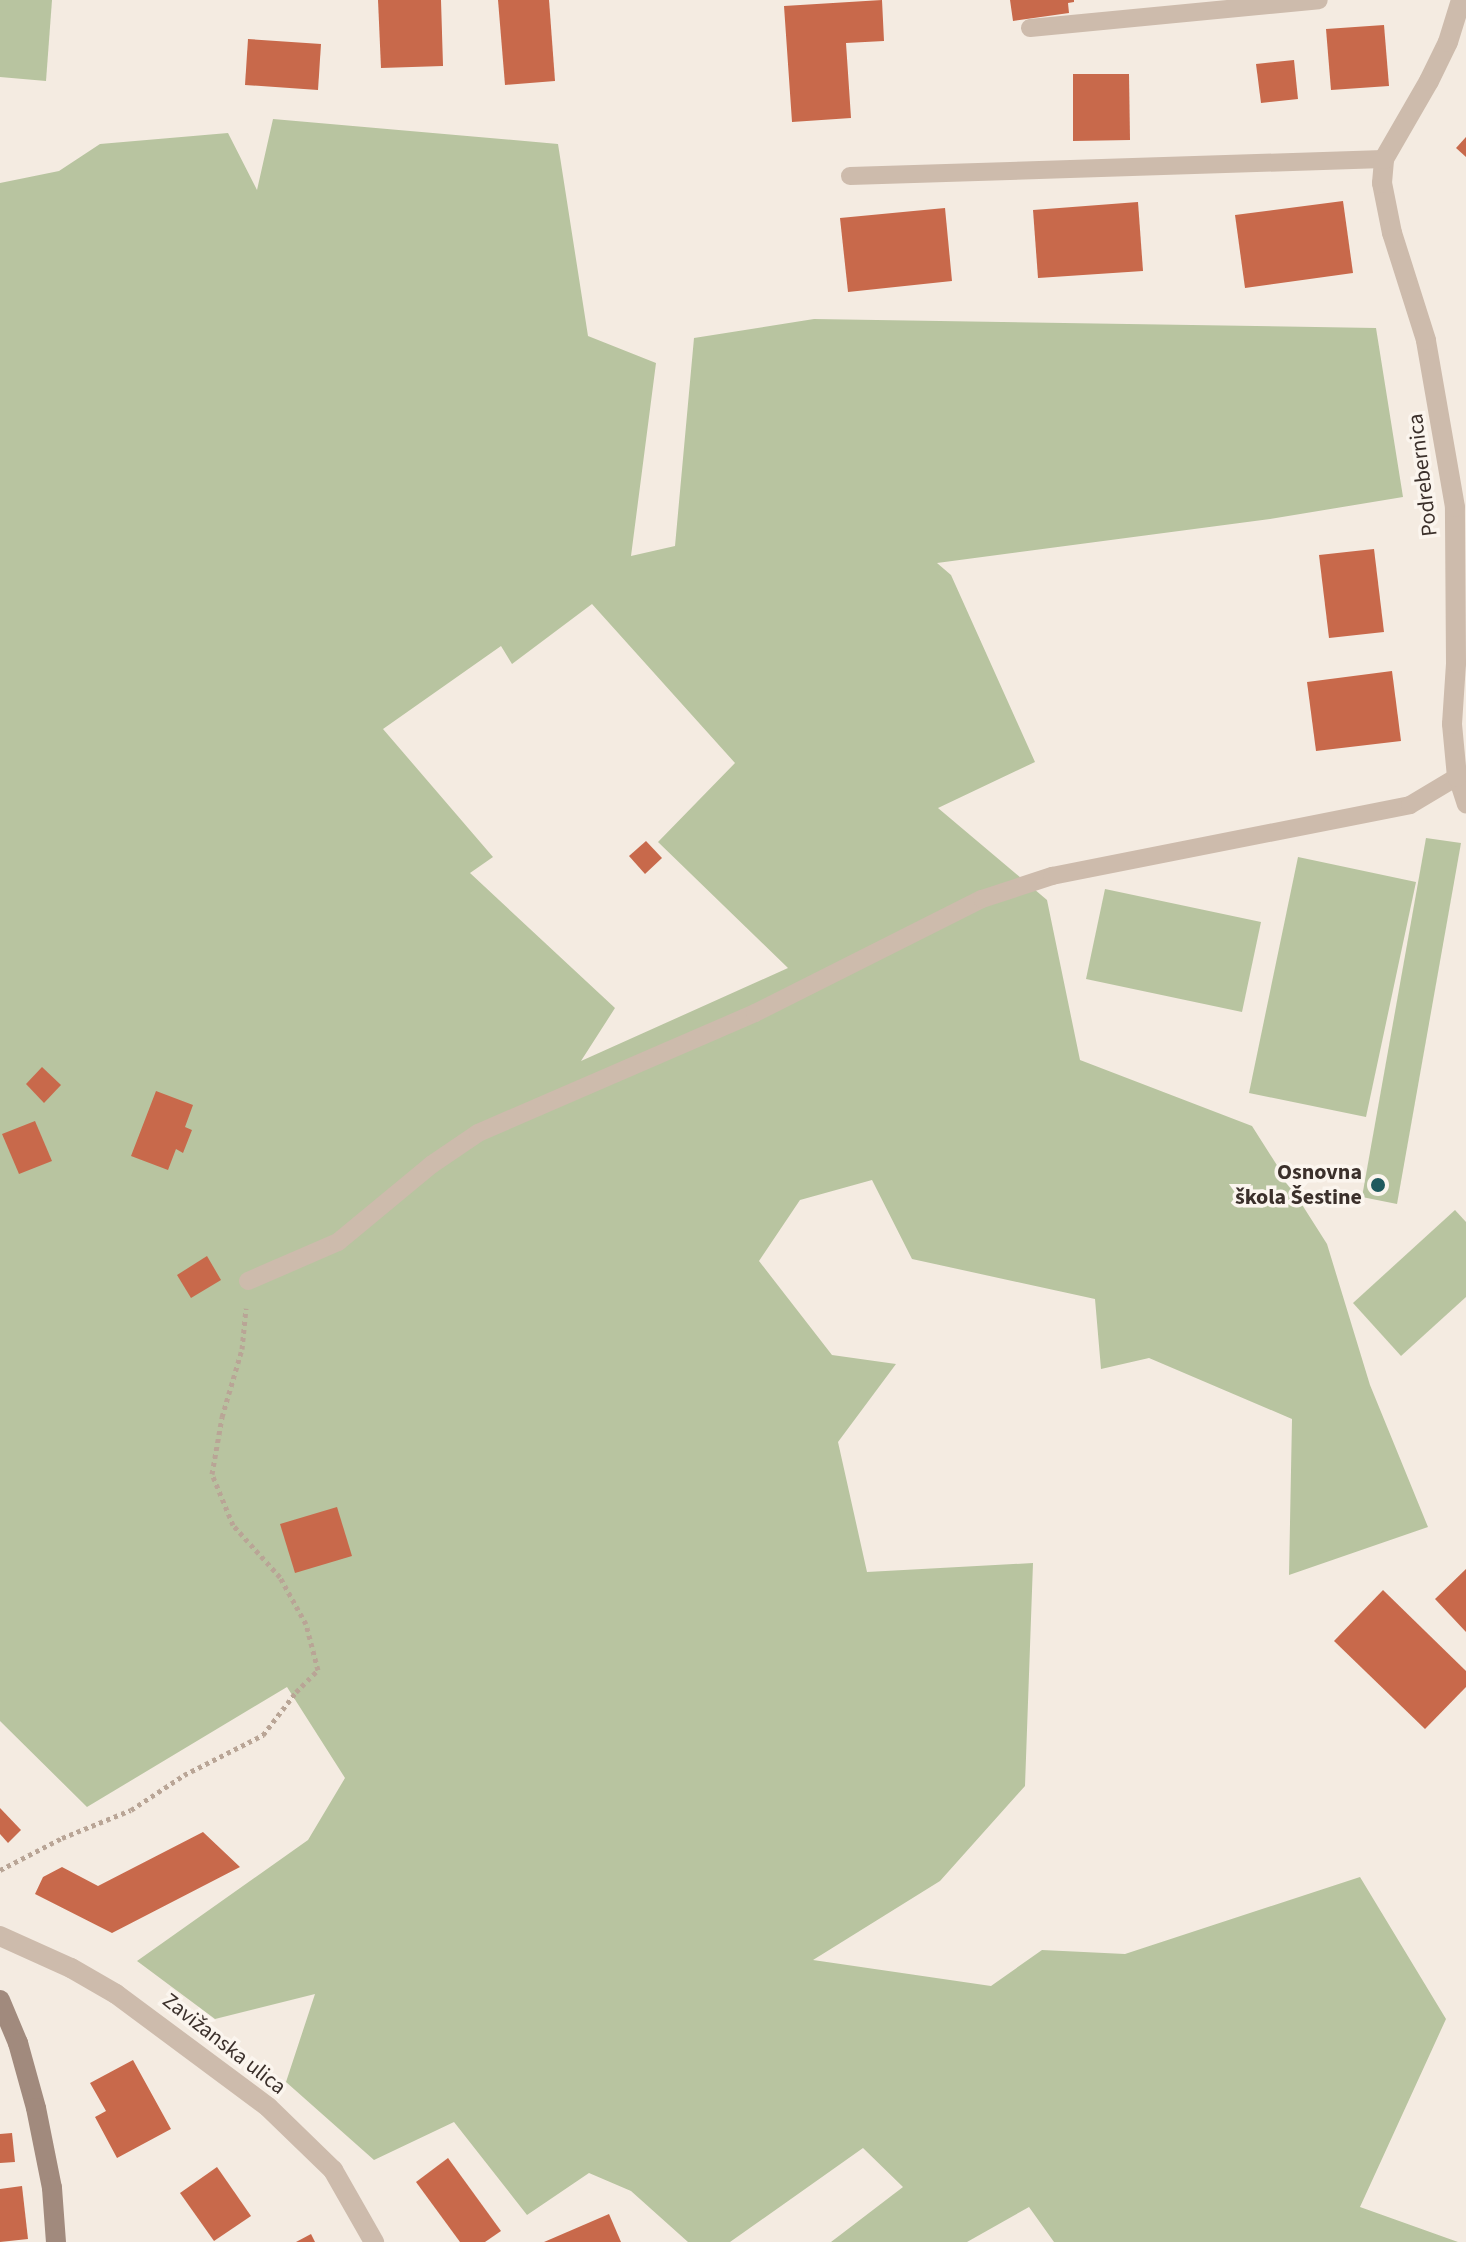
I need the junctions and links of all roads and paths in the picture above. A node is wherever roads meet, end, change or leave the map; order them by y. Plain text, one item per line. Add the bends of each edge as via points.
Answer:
1 (1319, 0) edge
2 (1461, 0) edge
3 (1030, 28) dead end
4 (1384, 159) junction
5 (850, 176) dead end
6 (1457, 777) junction
7 (1466, 805) edge
8 (248, 1281) joint
9 (0, 1870) edge
10 (0, 1936) edge
11 (0, 2000) edge
12 (56, 2242) edge
13 (374, 2242) edge

1 - 3 lane
2 - 4 street via 1448,42
4 - 5 lane
4 - 6 street, Podrebernica via 1382,183 1392,233 1426,340 1455,507 1452,724
6 - 7 lane
6 - 8 lane via 1410,805 1074,871 982,899 755,1013 478,1133 338,1242
8 - 9 path via 242,1349 212,1474 233,1525 280,1577 306,1624 318,1670 263,1735 184,1775 131,1810
10 - 13 street, Zavižanska ulica via 116,1994 268,2107 333,2170
11 - 12 main road via 40,2122

